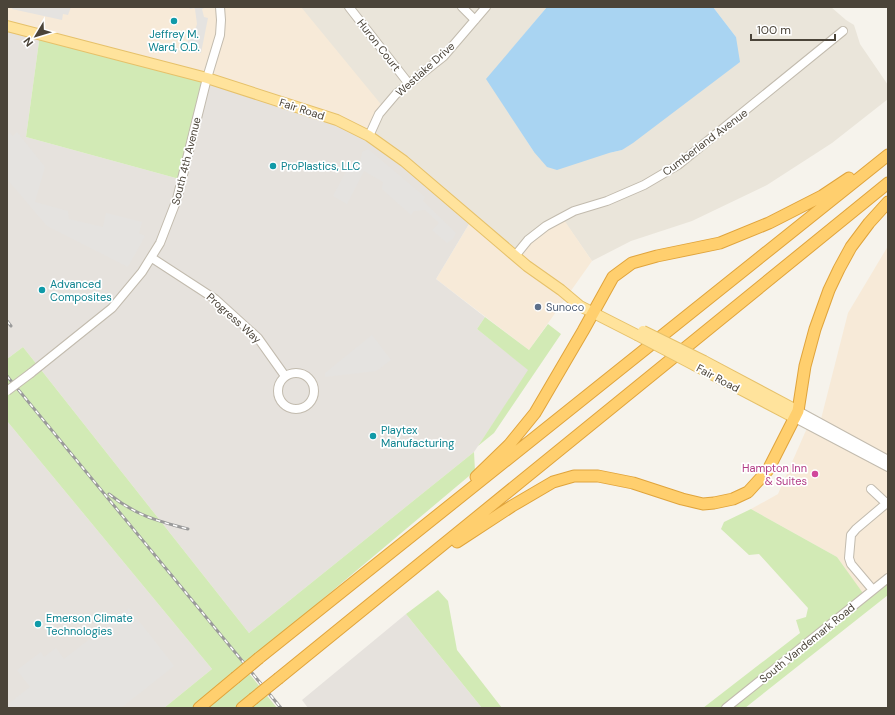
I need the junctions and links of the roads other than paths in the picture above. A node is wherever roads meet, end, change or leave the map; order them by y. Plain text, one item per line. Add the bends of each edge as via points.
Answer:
1 (220, 7) edge
2 (349, 7) edge
3 (462, 7) edge
4 (486, 7) edge
5 (476, 20) junction
6 (7, 26) edge
7 (843, 31) dead end
8 (207, 78) junction
9 (409, 84) junction
10 (369, 136) junction
11 (888, 152) edge
12 (888, 156) edge
13 (888, 184) edge
14 (888, 202) edge
15 (515, 256) junction
16 (152, 258) junction
17 (595, 310) junction
18 (285, 376) junction
19 (7, 391) edge
20 (796, 415) junction
21 (888, 460) edge
22 (888, 467) edge
23 (871, 489) dead end
24 (887, 502) edge
25 (386, 557) junction
26 (888, 578) edge
27 (873, 590) junction
28 (384, 593) junction
29 (199, 708) edge
30 (242, 708) edge
31 (726, 708) edge

1 - 8 street, South 4th Avenue via 220,35
2 - 9 street, Huron Court
3 - 5 street
4 - 5 street, Westlake Drive
5 - 9 street, Westlake Drive via 444,56
6 - 8 main road, Fair Road
7 - 15 street, Cumberland Avenue via 678,164 644,185 574,212 546,226 528,240
8 - 10 main road, Fair Road via 337,120
8 - 16 street, South 4th Avenue via 177,199
9 - 10 street, Westlake Drive via 396,94 379,114
10 - 15 main road, Fair Road via 404,160
11 - 17 highway via 822,196 769,223 720,243 632,263 613,277
12 - 25 highway
13 - 28 highway
14 - 20 highway via 852,247 829,290 805,366
15 - 17 main road, Fair Road via 551,283
16 - 18 street, Progress Way via 215,299 258,338
16 - 19 street, South 4th Avenue, bridge via 112,308
17 - 20 main road, Fair Road, bridge
17 - 25 highway via 535,413 509,444 472,482
18 - 18 street via 278,392 282,403 294,409 307,406 314,390 309,379 298,373
20 - 21 street, Fair Road
20 - 22 street, Fair Road
20 - 28 highway via 768,470 748,492 733,499 704,504 633,483 598,476 574,476 553,482 512,506
23 - 24 street
24 - 27 street via 851,535 851,564
25 - 29 highway, bridge
26 - 27 street, South Vandemark Road
27 - 31 street, South Vandemark Road
28 - 30 highway, bridge

